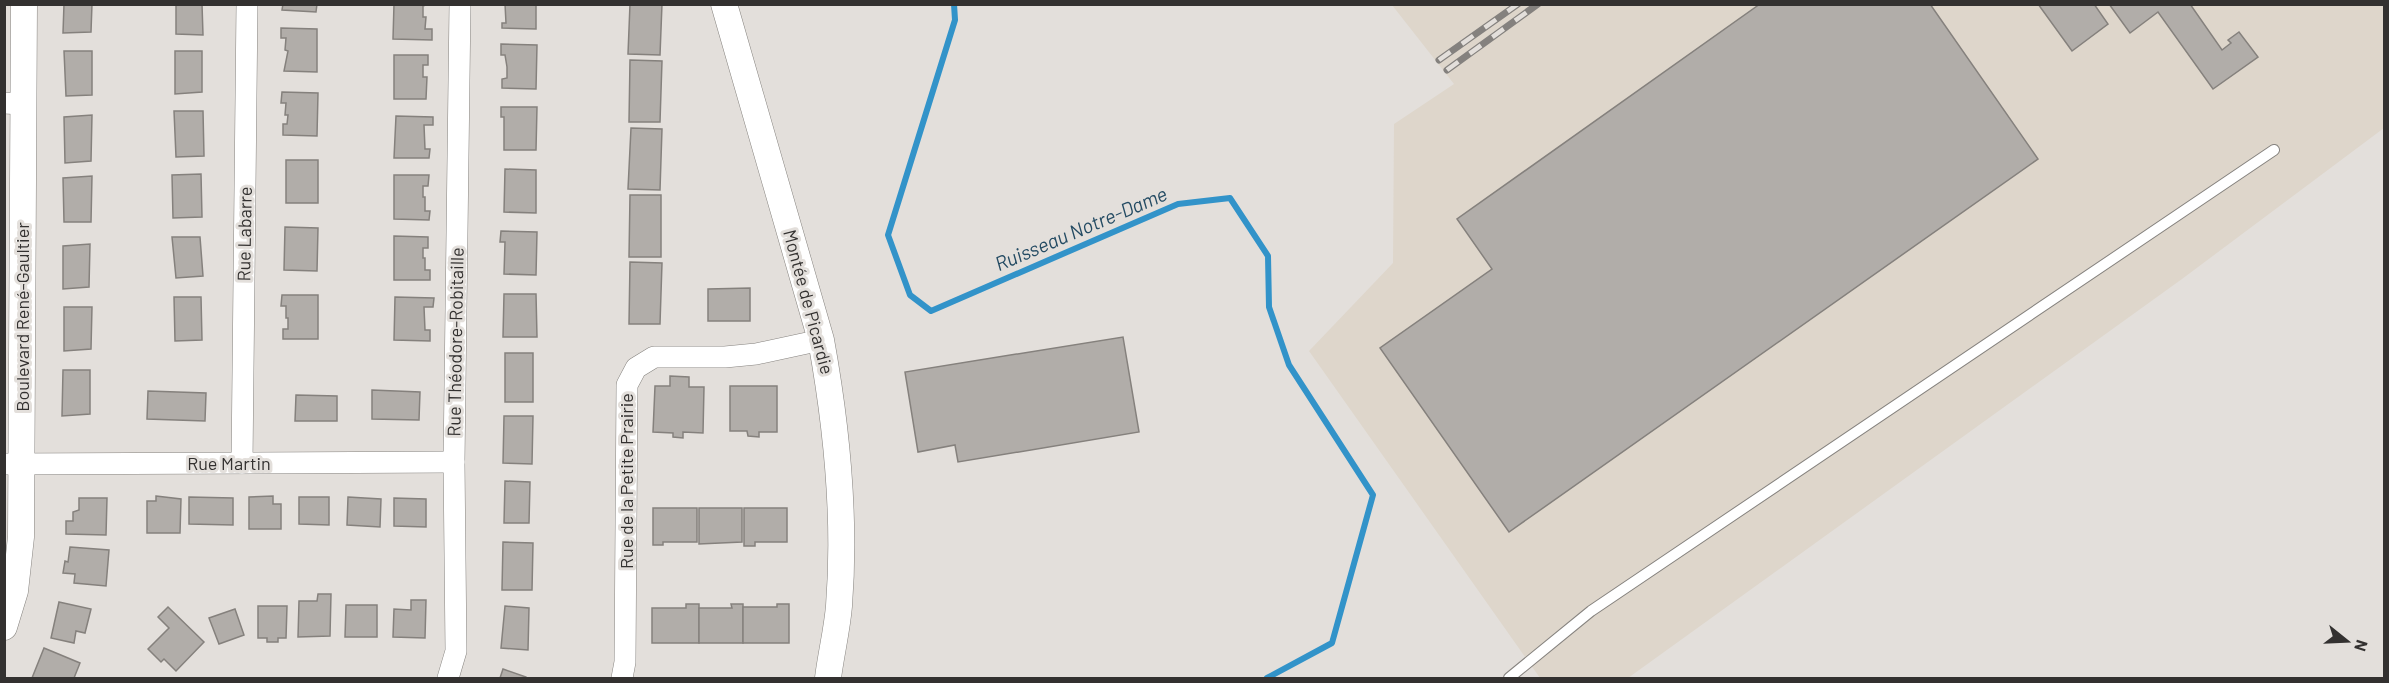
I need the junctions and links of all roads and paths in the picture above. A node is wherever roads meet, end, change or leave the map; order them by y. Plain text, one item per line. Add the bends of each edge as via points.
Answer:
1 (24, 4) edge
2 (247, 4) edge
3 (460, 4) edge
4 (724, 4) edge
5 (14, 104) edge
6 (2274, 150) dead end
7 (14, 324) edge
8 (821, 340) junction
9 (454, 462) junction
10 (242, 463) junction
11 (13, 464) edge
12 (4, 627) edge
13 (448, 678) edge
14 (622, 678) edge
15 (828, 678) edge
16 (1509, 678) edge

1 - 5 street, Boulevard René-Gaultier
2 - 10 street, Rue Labarre
3 - 9 street, Rue Théodore-Robitaille
4 - 8 street, Montée de Picardie
5 - 7 street, Boulevard René-Gaultier
6 - 16 lane via 1592,611
7 - 11 street, Boulevard René-Gaultier
8 - 14 street, Rue de la Petite Prairie via 756,354 654,357 636,368 627,385
8 - 15 street, Montée de Picardie via 841,497 839,607
9 - 10 street, Rue Martin
9 - 13 street, Rue Théodore-Robitaille via 456,651
10 - 11 street, Rue Martin
11 - 12 street, Boulevard René-Gaultier via 21,537 15,591

